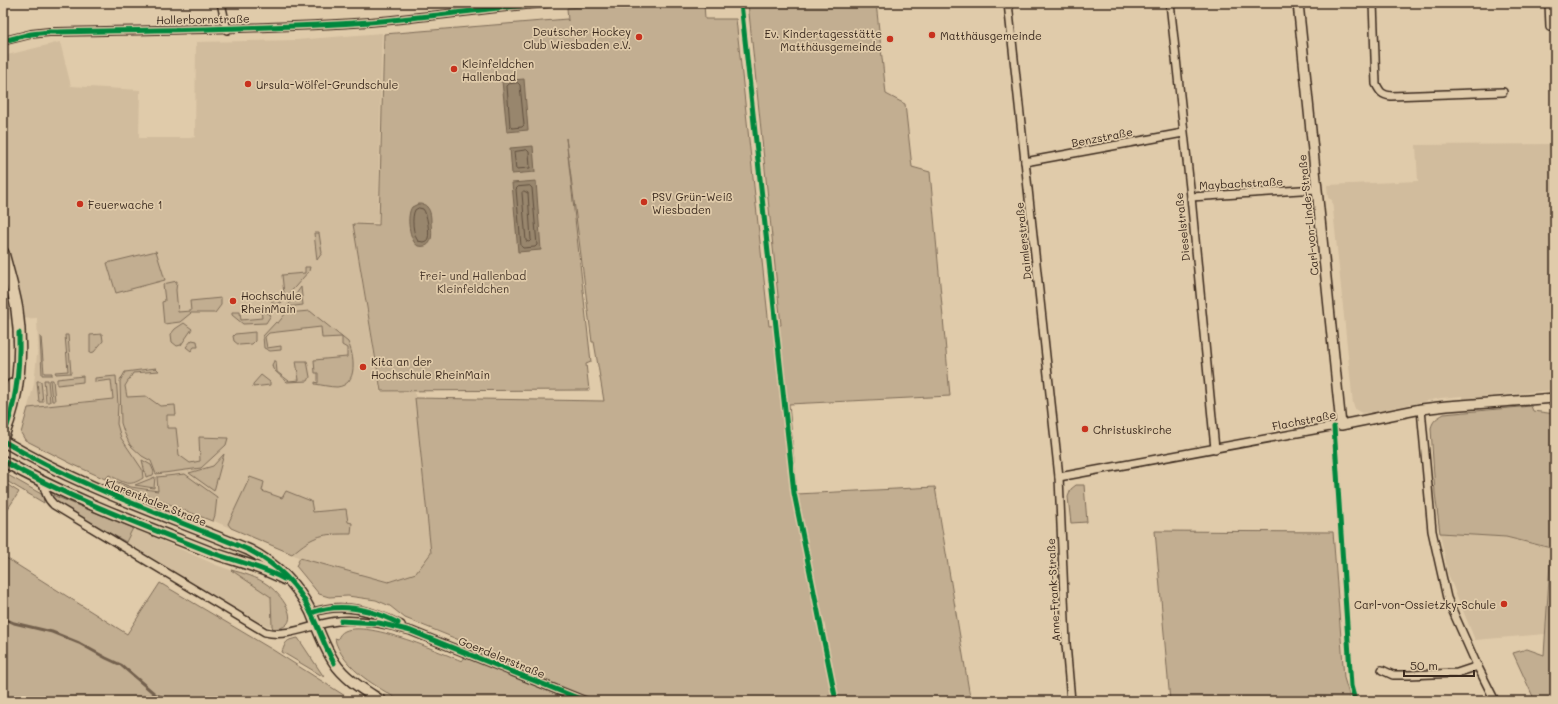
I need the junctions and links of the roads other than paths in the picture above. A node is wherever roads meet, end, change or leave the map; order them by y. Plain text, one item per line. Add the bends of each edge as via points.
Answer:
1 (221, 3) edge
2 (546, 3) edge
3 (1008, 3) edge
4 (1170, 3) edge
5 (1298, 3) edge
6 (1373, 3) edge
7 (1549, 3) edge
8 (1550, 27) dead end
9 (227, 30) junction
10 (3, 41) edge
11 (1503, 92) dead end
12 (1184, 133) junction
13 (1025, 162) junction
14 (1317, 190) junction
15 (1191, 197) junction
16 (3, 253) edge
17 (19, 362) junction
18 (1555, 398) edge
19 (3, 408) edge
20 (1421, 409) junction
21 (1341, 425) junction
22 (3, 436) edge
23 (3, 441) edge
24 (1215, 449) junction
25 (3, 461) edge
26 (1059, 477) junction
27 (43, 482) junction
28 (297, 588) junction
29 (311, 613) junction
30 (316, 625) junction
31 (411, 631) junction
32 (1478, 666) junction
33 (1382, 670) dead end
34 (380, 701) edge
35 (585, 701) edge
36 (1071, 701) edge
37 (1495, 701) edge

1 - 9 street
2 - 9 street, Hollerbornstraße via 371,22
3 - 13 street, Daimlerstraße
4 - 12 street, Dieselstraße
5 - 14 street, Carl-von-Linde-Straße
6 - 11 street via 1376,84 1382,94 1391,96
7 - 8 street
9 - 10 street, Hollerbornstraße via 50,32
12 - 13 street, Benzstraße
12 - 15 street, Dieselstraße
13 - 26 street, Daimlerstraße
14 - 15 street, Maybachstraße
14 - 21 street, Carl-von-Linde-Straße
15 - 24 street, Dieselstraße
16 - 17 main road via 17,315
17 - 19 main road
17 - 22 main road via 14,404
18 - 20 street, Flachstraße
20 - 21 street, Flachstraße
20 - 32 street via 1432,531 1447,598
21 - 24 street, Flachstraße
23 - 28 main road, Klarenthaler Straße via 84,484 249,550 273,565
24 - 26 street, Flachstraße
25 - 27 main road, Klarenthaler Straße
26 - 36 street, Anne-Frank-Straße
27 - 28 main road, Klarenthaler Straße via 109,513 223,557 269,571
27 - 30 street via 46,494 54,505 265,632 280,634
28 - 29 main road, Klarenthaler Straße
29 - 30 main road, Klarenthaler Straße
29 - 31 street, Goerdelerstraße via 328,608 361,610 384,616
30 - 31 street, Goerdelerstraße via 338,621 368,621
30 - 34 main road, Klarenthaler Straße via 332,660 339,669
31 - 35 street, Goerdelerstraße
32 - 33 street via 1457,672 1409,676 1393,675
32 - 37 street

